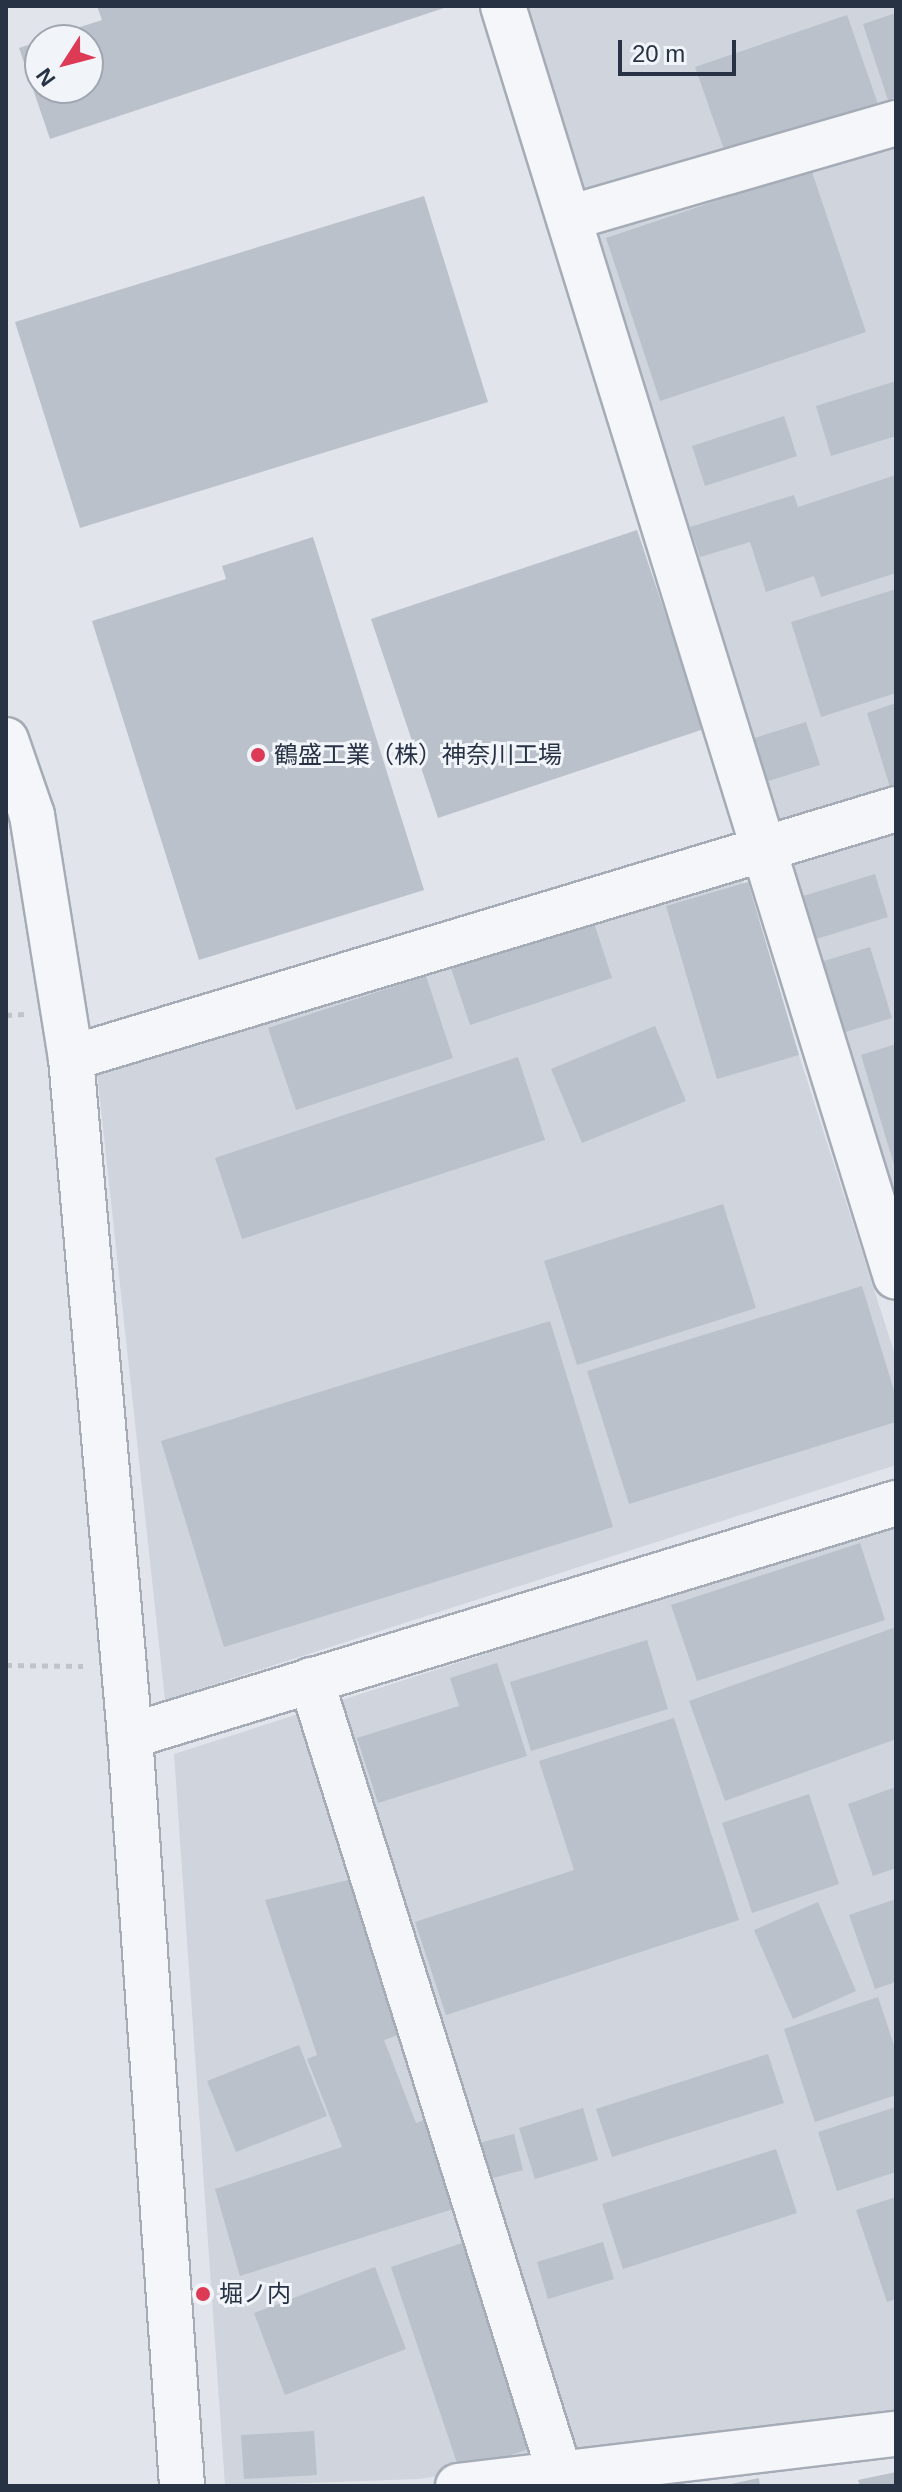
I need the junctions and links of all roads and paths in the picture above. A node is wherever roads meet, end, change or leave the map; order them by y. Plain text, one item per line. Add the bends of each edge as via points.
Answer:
1 (503, 6) edge
2 (896, 123) edge
3 (569, 218) junction
4 (6, 740) edge
5 (896, 809) edge
6 (762, 849) junction
7 (71, 1058) junction
8 (896, 1277) edge
9 (896, 1503) edge
10 (6, 1665) edge
11 (124, 1665) junction
12 (311, 1680) junction
13 (130, 1736) junction
14 (896, 2434) edge
15 (560, 2474) junction
16 (182, 2486) edge
17 (458, 2486) edge

1 - 3 street
2 - 3 street
3 - 6 street
4 - 7 street via 32,815
5 - 6 street
6 - 7 street
6 - 8 street
7 - 11 street
9 - 12 street
10 - 11 path
11 - 13 street
12 - 13 street
12 - 15 street
13 - 16 street
14 - 15 street
15 - 17 street

